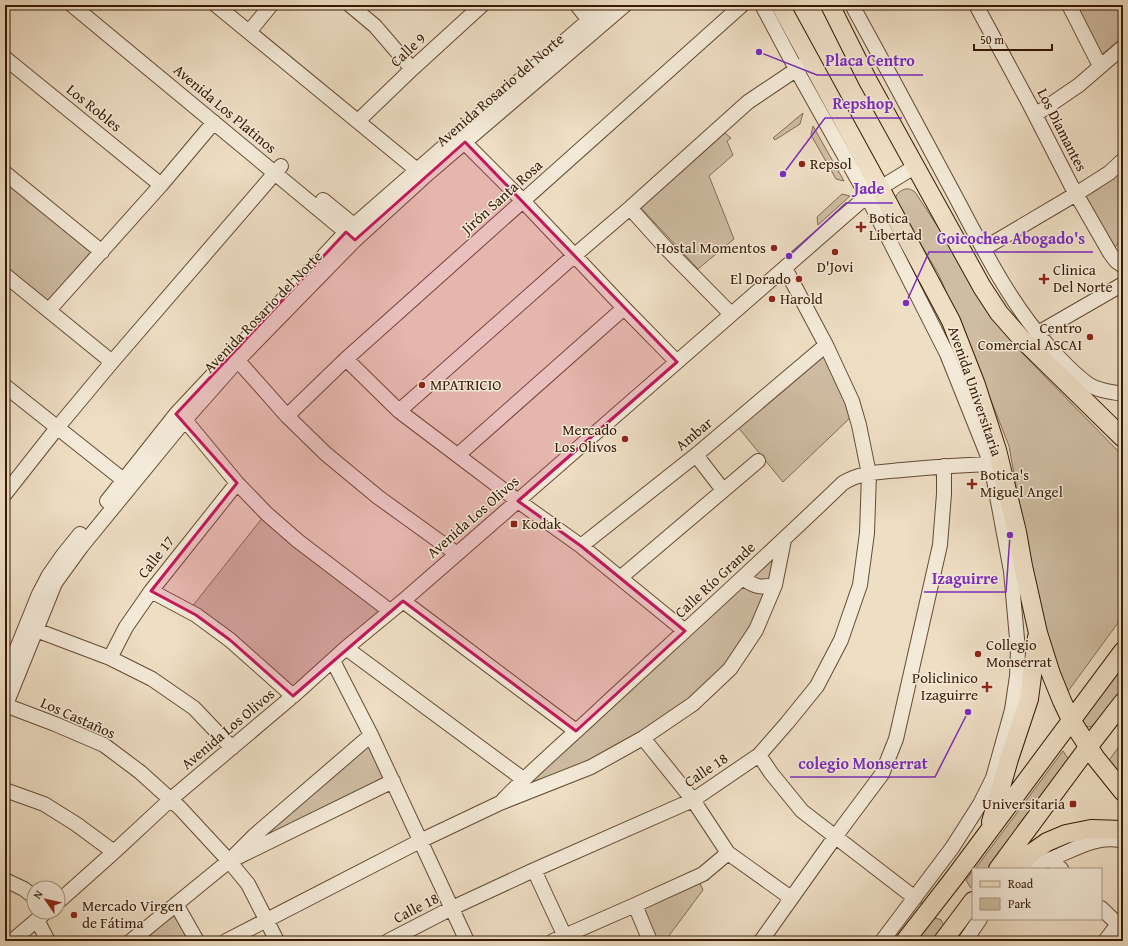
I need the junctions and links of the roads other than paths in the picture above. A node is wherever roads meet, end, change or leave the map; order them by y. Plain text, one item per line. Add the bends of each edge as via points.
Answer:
1 (72, 5) edge
2 (87, 5) edge
3 (216, 5) edge
4 (270, 5) edge
5 (350, 5) edge
6 (577, 5) edge
7 (606, 5) edge
8 (625, 5) edge
9 (742, 5) edge
10 (762, 5) edge
11 (780, 5) edge
12 (830, 5) edge
13 (852, 5) edge
14 (976, 5) edge
15 (1069, 5) edge
16 (474, 8) edge
17 (592, 25) junction
18 (249, 32) junction
19 (1123, 47) edge
20 (5, 58) edge
21 (803, 65) junction
22 (1100, 66) junction
23 (412, 69) junction
24 (1035, 115) junction
25 (358, 121) junction
26 (214, 122) junction
27 (461, 139) junction
28 (1123, 161) edge
29 (916, 166) junction
30 (278, 170) junction
31 (421, 174) junction
32 (7, 179) edge
33 (161, 185) junction
34 (874, 192) junction
35 (1076, 194) junction
36 (523, 201) junction
37 (630, 208) junction
38 (354, 233) junction
39 (983, 249) junction
40 (102, 252) junction
41 (575, 255) junction
42 (1123, 266) edge
43 (785, 268) junction
44 (5, 275) edge
45 (1123, 284) edge
46 (624, 308) junction
47 (49, 310) junction
48 (731, 314) junction
49 (1038, 333) junction
50 (826, 345) junction
51 (235, 357) junction
52 (346, 359) junction
53 (112, 362) junction
54 (677, 362) junction
55 (5, 386) edge
56 (1086, 392) junction
57 (1123, 394) edge
58 (398, 411) junction
59 (287, 416) junction
60 (181, 417) junction
61 (57, 428) junction
62 (1123, 438) edge
63 (458, 455) junction
64 (696, 455) junction
65 (758, 461) dead end
66 (991, 464) junction
67 (944, 466) junction
68 (868, 474) junction
69 (127, 483) junction
70 (237, 483) junction
71 (723, 490) junction
72 (5, 494) edge
73 (518, 501) junction
74 (784, 540) junction
75 (581, 546) junction
76 (457, 554) junction
77 (1017, 569) junction
78 (620, 578) junction
79 (742, 578) junction
80 (775, 585) junction
81 (151, 591) junction
82 (403, 601) junction
83 (390, 612) junction
84 (31, 628) junction
85 (685, 631) junction
86 (1038, 633) junction
87 (346, 648) junction
88 (1123, 651) edge
89 (110, 658) junction
90 (333, 661) junction
91 (5, 678) edge
92 (293, 696) junction
93 (1123, 702) edge
94 (5, 706) edge
95 (1071, 720) junction
96 (576, 731) junction
97 (371, 735) junction
98 (643, 738) junction
99 (1004, 741) junction
100 (1089, 746) junction
101 (232, 748) junction
102 (758, 755) junction
103 (1009, 759) junction
104 (523, 779) junction
105 (393, 781) junction
106 (5, 790) edge
107 (1123, 792) edge
108 (171, 799) junction
109 (693, 800) junction
110 (500, 803) junction
111 (1123, 830) edge
112 (987, 834) junction
113 (835, 836) junction
114 (1019, 840) junction
115 (420, 841) junction
116 (1123, 841) edge
117 (114, 852) junction
118 (728, 853) junction
119 (229, 861) junction
120 (1056, 861) edge
121 (999, 868) edge
122 (1014, 868) edge
123 (1019, 868) edge
124 (1030, 868) edge
125 (534, 870) junction
126 (954, 878) junction
127 (5, 880) edge
128 (26, 891) edge
129 (66, 895) edge
130 (972, 896) edge
131 (791, 898) junction
132 (915, 898) junction
133 (972, 903) edge
134 (176, 904) junction
135 (635, 906) junction
136 (452, 908) junction
137 (1102, 909) edge
138 (929, 911) junction
139 (36, 920) edge
140 (42, 920) edge
141 (266, 920) junction
142 (978, 920) edge
143 (1120, 926) edge
144 (954, 936) edge
145 (562, 939) edge
146 (12, 941) edge
147 (48, 941) edge
148 (131, 941) edge
149 (197, 941) edge
150 (226, 941) edge
151 (277, 941) edge
152 (388, 941) edge
153 (467, 941) edge
154 (650, 941) edge
155 (761, 941) edge
156 (882, 941) edge
157 (905, 941) edge
158 (1105, 941) edge

1 - 26 street, Avenida Los Platinos
2 - 30 street, Avenida Los Platinos
3 - 18 street
4 - 18 street
5 - 23 street via 375,26
6 - 17 street
7 - 17 street, Avenida Rosario del Norte
8 - 17 street, Avenida Rosario del Norte
9 - 36 street, Jirón Santa Rosa
10 - 21 street, Avenida Universitaria
11 - 21 main road, Avenida Universitaria
12 - 29 main road via 868,81
13 - 39 street
14 - 24 street, Los Diamantes
15 - 22 street
16 - 23 street, Calle 9
17 - 27 street, Avenida Rosario del Norte
18 - 25 street
19 - 22 street
20 - 33 street, Los Robles
21 - 34 main road, Avenida Universitaria
21 - 37 street via 748,102
22 - 24 street
23 - 25 street, Calle 9
24 - 35 street, Los Diamantes
25 - 31 street
26 - 30 street, Avenida Los Platinos
26 - 33 street
27 - 31 street, Avenida Rosario del Norte
27 - 36 street
28 - 35 street
29 - 34 street, Avenida Los Olivos
29 - 56 main road via 982,287 1000,313 1021,338
30 - 38 street, Avenida Los Platinos
30 - 53 street
31 - 38 street, Avenida Rosario del Norte
32 - 40 street
33 - 40 street
34 - 43 street, Avenida Los Olivos
34 - 66 street, Avenida Universitaria via 948,354
34 - 77 main road, Avenida Universitaria via 951,321 971,372 997,450 1017,532
35 - 39 street
35 - 42 street, Los Diamantes via 1110,253
36 - 41 street
36 - 52 street, Jirón Santa Rosa
37 - 41 street
37 - 48 street
38 - 51 street, Avenida Rosario del Norte
39 - 49 street via 1008,293
40 - 47 street
41 - 46 street
41 - 58 street
43 - 48 street, Avenida Los Olivos
43 - 50 street, Calle 18
44 - 47 street
45 - 49 street
46 - 54 street
46 - 63 street
47 - 53 street
48 - 54 street, Avenida Los Olivos
49 - 56 street via 1075,374
50 - 64 street, Ambar
50 - 68 street, Calle 18 via 852,401
51 - 59 street
51 - 60 street, Avenida Rosario del Norte
52 - 58 street
52 - 59 street, Jirón Santa Rosa
53 - 61 street
54 - 73 street, Avenida Los Olivos
55 - 61 street
56 - 57 street via 1104,390
56 - 62 main road
58 - 63 street
59 - 76 street via 326,454 378,497
60 - 69 street, Avenida Rosario del Norte
60 - 70 street
61 - 69 street
61 - 72 street
63 - 73 street
64 - 71 street
64 - 75 street, Ambar
65 - 71 street
66 - 67 street, Calle Río Grande
66 - 77 street, Avenida Universitaria
67 - 68 street, Calle Río Grande
67 - 113 street via 940,545 896,739 882,774
68 - 74 street, Calle Río Grande via 850,478 843,483
68 - 102 street, Calle 18 via 867,533 860,585 840,640 817,686
69 - 84 street, Avenida Rosario del Norte via 63,555 49,575 39,594
70 - 81 street, Calle 17
70 - 83 street via 298,541
71 - 78 street
73 - 75 street
73 - 76 street, Avenida Los Olivos
74 - 79 street, Calle Río Grande
74 - 80 street
75 - 78 street
76 - 82 street, Avenida Los Olivos
77 - 86 main road, Avenida Universitaria
77 - 99 street, Avenida Universitaria via 1017,669 1012,710
78 - 85 street
79 - 80 street via 762,587
79 - 85 street, Calle Río Grande
80 - 98 street via 756,630 730,669 693,704
81 - 89 street, Calle 17 via 126,627
81 - 92 street via 196,614 230,640
82 - 83 street, Avenida Los Olivos
82 - 96 street
83 - 87 street, Avenida Los Olivos
84 - 89 street
84 - 91 street, Avenida Rosario del Norte
84 - 94 street, Avenida Rosario del Norte
85 - 96 street, Calle Río Grande
86 - 95 main road, Avenida Universitaria via 1051,674
86 - 103 main road via 1029,699
87 - 90 street, Avenida Los Olivos
87 - 104 street
88 - 95 main road
89 - 101 street via 152,679 194,708
90 - 92 street, Avenida Los Olivos
90 - 97 street
92 - 101 street, Avenida Los Olivos
93 - 100 main road
94 - 108 street, Los Castaños via 104,745
95 - 100 main road, Avenida Universitaria
95 - 112 main road
96 - 104 street, Calle Río Grande
97 - 105 street
97 - 119 street via 255,835
98 - 109 street
98 - 110 street via 591,767
99 - 103 main road
99 - 132 street, Avenida Universitaria via 993,778 980,804
100 - 107 main road, Avenida Universitaria
100 - 114 main road
101 - 108 street, Avenida Los Olivos
102 - 109 street, Calle 18
102 - 113 street via 802,811
103 - 112 main road
104 - 110 street, Calle Río Grande
105 - 115 street
105 - 119 street
106 - 117 street via 44,804
108 - 117 street, Avenida Los Olivos
108 - 119 street, Los Castaños
109 - 118 street
109 - 125 street, Calle 18
110 - 115 street
111 - 123 main road via 1091,829 1066,834 1047,842 1030,854
112 - 126 main road
113 - 131 street
113 - 132 street
114 - 121 main road
114 - 122 main road
115 - 136 street
115 - 141 street
116 - 120 street via 1118,839 1090,842
117 - 129 street, Avenida Los Olivos
118 - 131 street
118 - 135 street via 703,874
119 - 134 street
119 - 141 street, Los Castaños via 248,884
120 - 124 street
125 - 136 street, Calle 18
125 - 145 street
126 - 130 main road via 962,893
126 - 138 main road
127 - 128 street
131 - 155 street
132 - 156 street, Avenida Universitaria
133 - 144 main road
134 - 148 street
134 - 149 street
135 - 145 street
135 - 154 street
136 - 152 street, Calle 18
136 - 153 street
137 - 143 street
138 - 144 main road via 938,910 947,915
138 - 157 main road
139 - 146 street
140 - 147 street
141 - 150 street
141 - 151 street, Los Castaños
142 - 144 street
143 - 158 street

